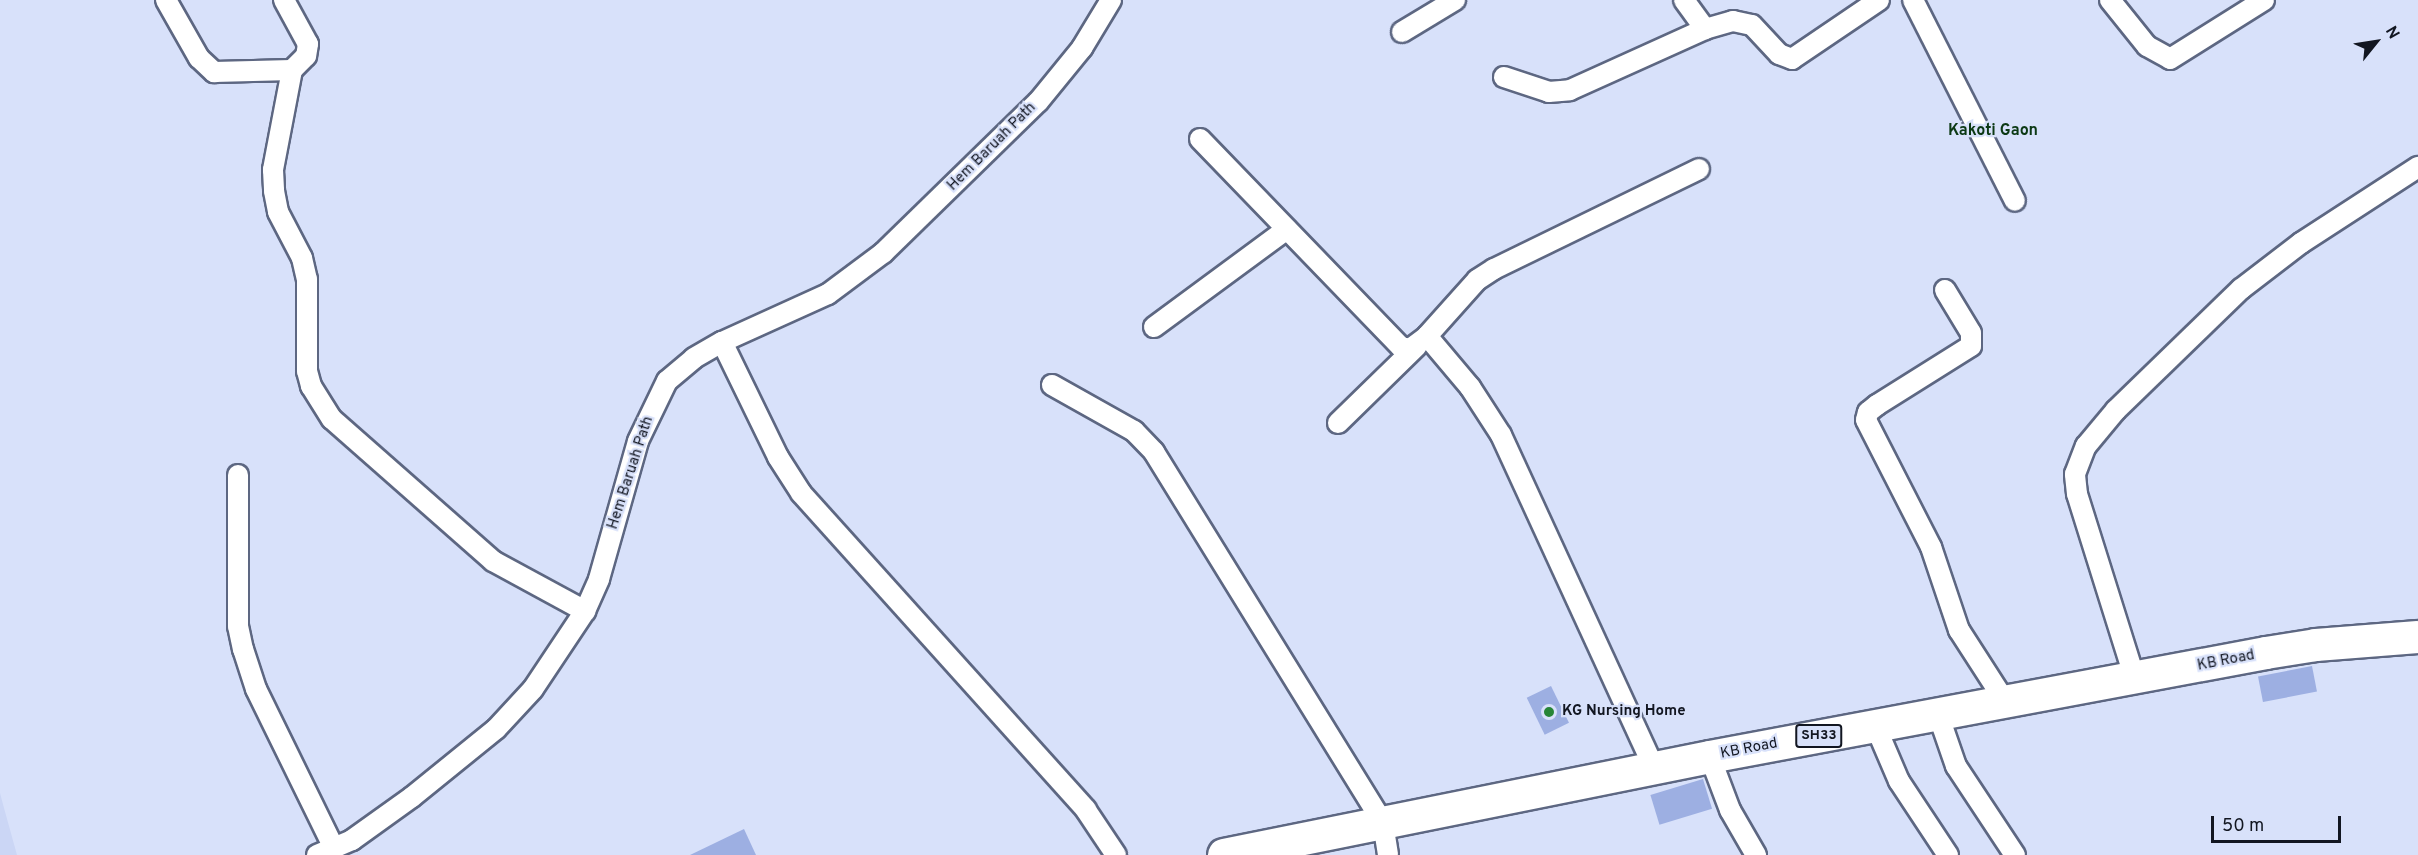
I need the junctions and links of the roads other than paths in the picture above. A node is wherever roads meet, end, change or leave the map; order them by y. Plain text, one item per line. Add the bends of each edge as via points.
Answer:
1 (166, 0) edge
2 (284, 0) edge
3 (1111, 0) edge
4 (1455, 0) edge
5 (1684, 0) edge
6 (1879, 0) edge
7 (1913, 0) edge
8 (2110, 0) edge
9 (2264, 0) edge
10 (1705, 29) junction
11 (1402, 32) dead end
12 (292, 70) junction
13 (1504, 77) dead end
14 (1200, 139) dead end
15 (2418, 167) edge
16 (1699, 170) dead end
17 (2015, 201) dead end
18 (1287, 229) junction
19 (1945, 290) dead end
20 (1154, 327) dead end
21 (1422, 341) junction
22 (722, 342) junction
23 (1052, 385) dead end
24 (1338, 423) dead end
25 (238, 475) dead end
26 (585, 610) junction
27 (2418, 637) edge
28 (2135, 679) junction
29 (2006, 703) junction
30 (1938, 714) junction
31 (1875, 725) junction
32 (1710, 757) junction
33 (1655, 770) junction
34 (1383, 823) junction
35 (326, 851) edge
36 (1116, 855) edge
37 (1224, 855) edge
38 (1389, 855) edge
39 (1756, 855) edge
40 (1948, 855) edge
41 (2015, 855) edge

1 - 12 street via 199,58 214,72
2 - 12 street via 308,44 306,56
3 - 22 street, Hem Baruah Path via 1082,48 1045,94 883,253 828,294
4 - 11 street
5 - 10 street
6 - 10 street via 1792,59 1779,54 1763,35 1741,21
7 - 17 street
8 - 9 street via 2147,46 2170,59
10 - 13 street via 1570,90 1549,92
12 - 26 street via 273,170 274,191 278,212 302,258 307,279 307,371 315,395 332,419 493,561
14 - 18 street
15 - 28 street via 2301,243 2241,289 2116,410 2086,446 2075,474 2077,494
16 - 21 street via 1494,269 1477,280
18 - 20 street
18 - 21 street via 1401,347
19 - 29 street via 1971,333 1971,346 1877,405 1868,412 1866,420 1931,547 1959,630
21 - 24 street
21 - 33 street via 1470,387 1501,435
22 - 26 street, Hem Baruah Path via 680,368 658,394 638,441 598,579
22 - 36 street via 778,457 801,493 1086,810
23 - 34 street via 1134,431 1154,452
25 - 35 street via 238,626 243,649 256,689
26 - 35 street, Hem Baruah Path via 532,689 496,729 367,830
27 - 28 main road, KB Road / SH33 via 2316,645
28 - 29 main road, KB Road / SH33
29 - 30 main road, KB Road / SH33
30 - 31 main road, KB Road / SH33
30 - 41 street via 1956,766
31 - 32 main road, KB Road / SH33
31 - 40 street via 1899,781
32 - 33 main road, KB Road / SH33
32 - 39 street via 1730,810
33 - 34 main road, KB Road / SH33
34 - 37 main road, KB Road / SH33
34 - 38 street

